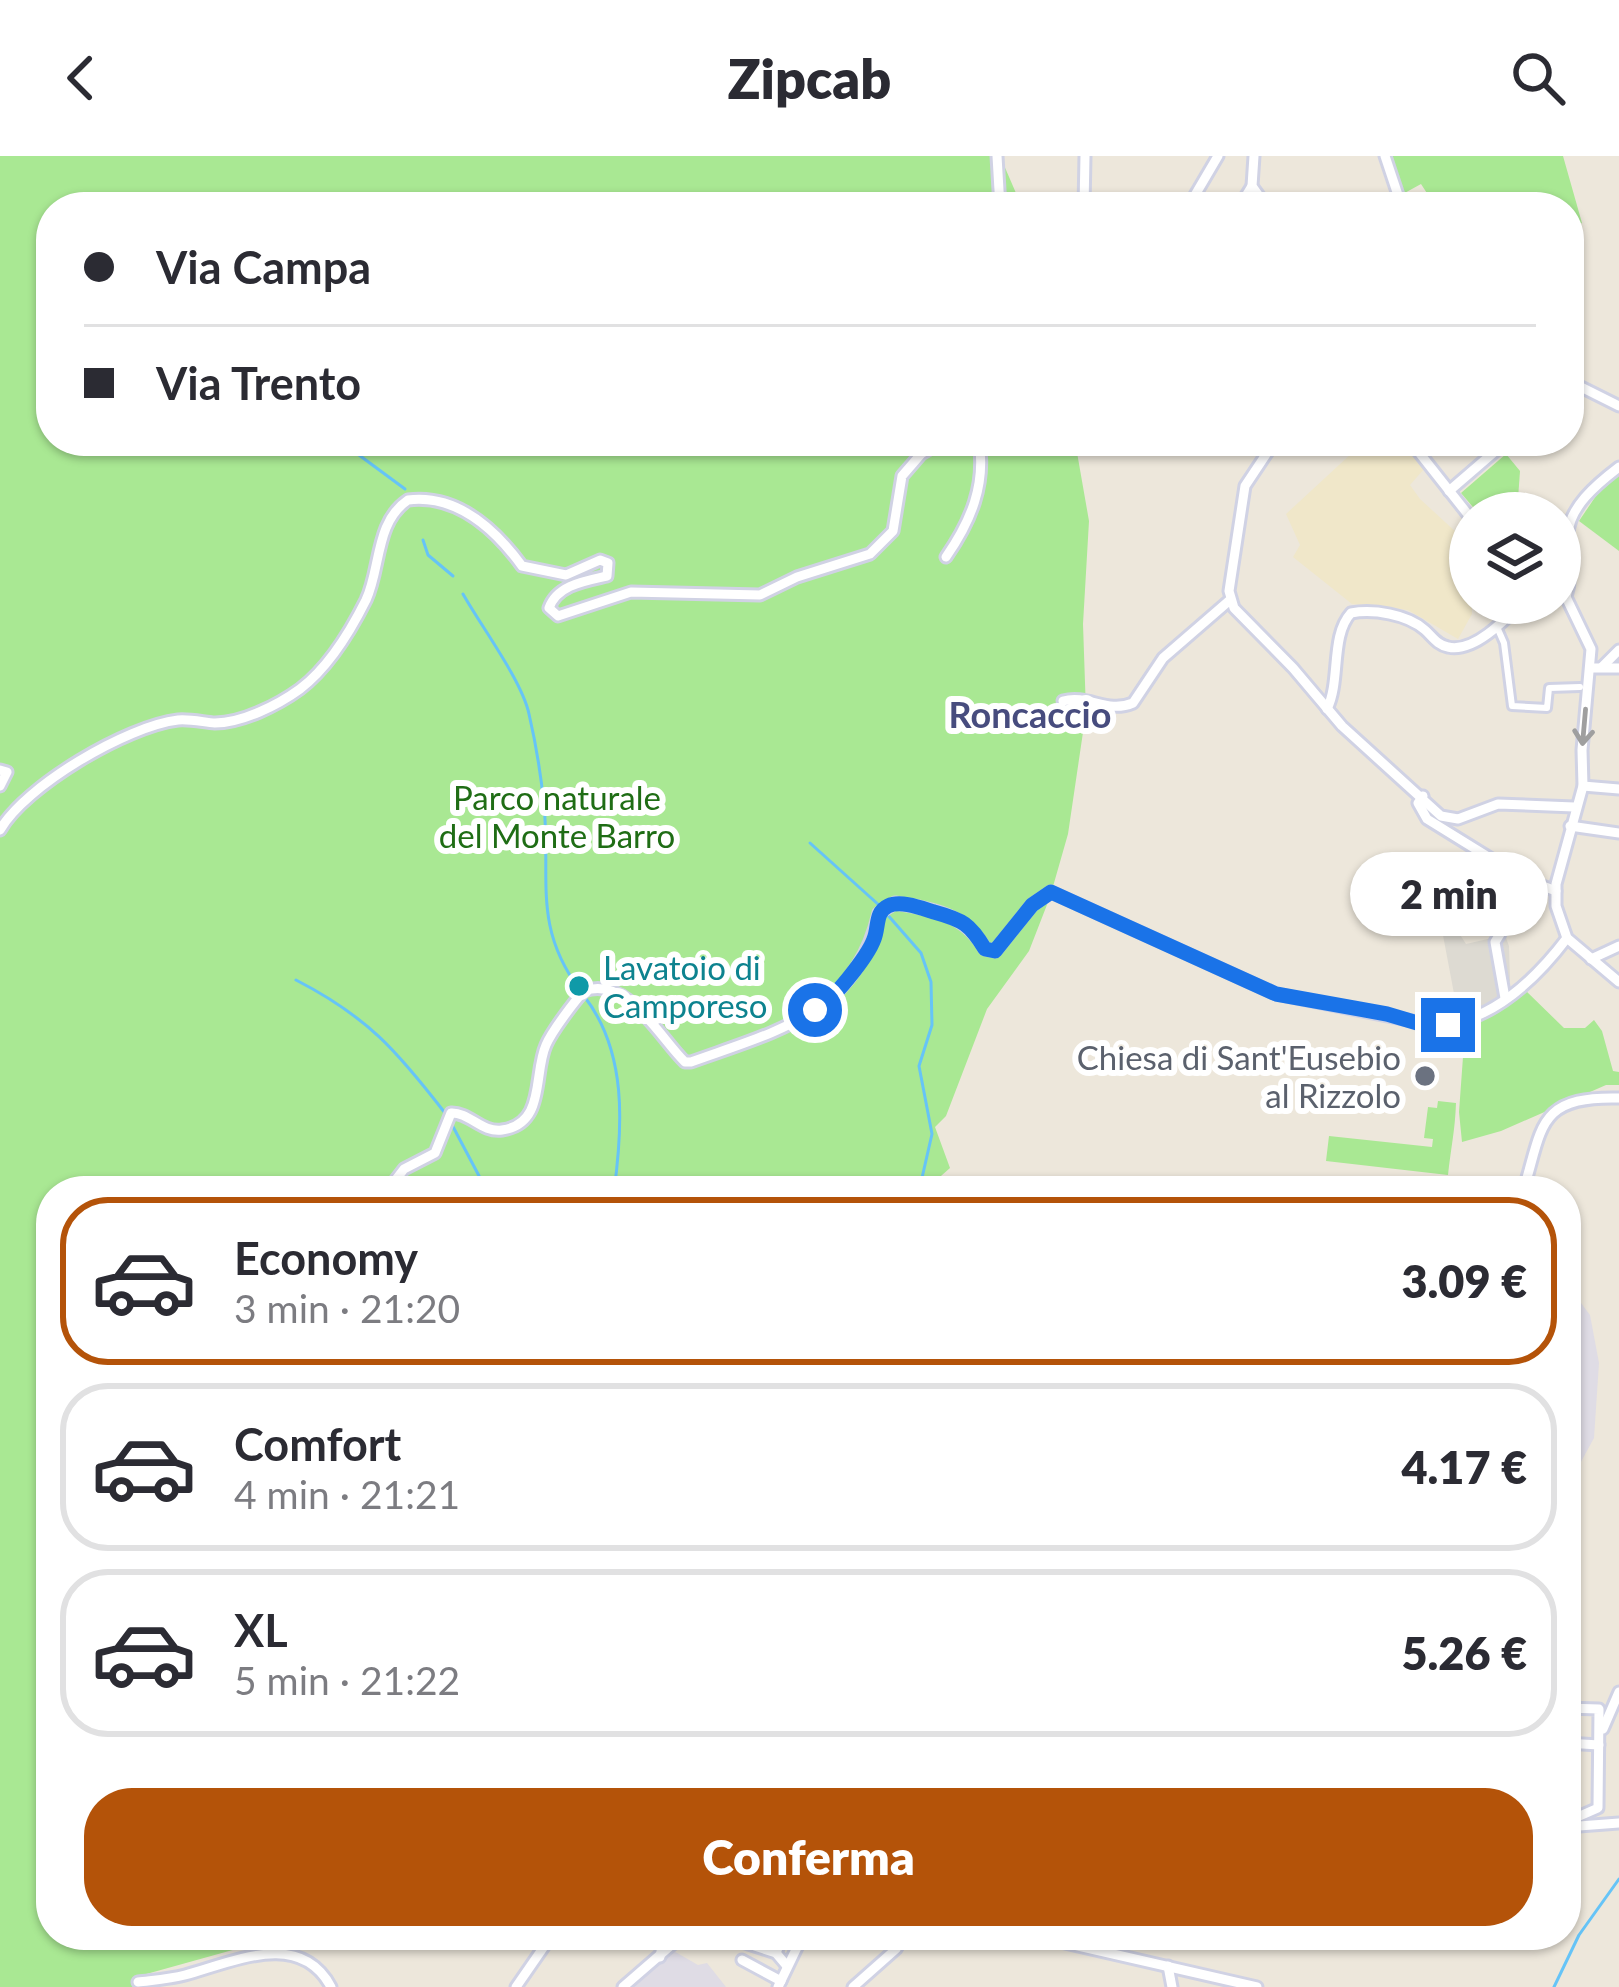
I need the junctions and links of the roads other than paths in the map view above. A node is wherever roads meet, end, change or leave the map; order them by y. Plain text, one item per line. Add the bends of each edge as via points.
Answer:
1 (997, 156) edge
2 (1085, 156) edge
3 (1218, 156) edge
4 (1254, 156) edge
5 (1385, 156) edge
6 (1252, 186) junction
7 (999, 192) edge
8 (1084, 192) edge
9 (1197, 192) edge
10 (1248, 192) edge
11 (1256, 192) edge
12 (1397, 192) edge
13 (1584, 388) edge
14 (1619, 406) edge
15 (919, 456) edge
16 (981, 456) edge
17 (1265, 456) edge
18 (1422, 456) edge
19 (1490, 456) edge
20 (1619, 466) edge
21 (1449, 491) joint
22 (1581, 508) edge
23 (946, 557) dead end
24 (1230, 601) junction
25 (1500, 624) edge
26 (1580, 624) edge
27 (1497, 627) junction
28 (1619, 650) edge
29 (1596, 668) junction
30 (1619, 668) edge
31 (1580, 687) dead end
32 (1063, 700) dead end
33 (1327, 709) junction
34 (0, 770) edge
35 (0, 786) edge
36 (1583, 786) junction
37 (1619, 789) edge
38 (1423, 796) junction
39 (1574, 807) junction
40 (1570, 826) junction
41 (0, 830) edge
42 (1619, 833) edge
43 (1493, 860) junction
44 (1556, 891) junction
45 (1567, 938) junction
46 (1619, 946) edge
47 (1591, 959) junction
48 (1619, 982) edge
49 (1505, 998) junction
50 (1619, 1098) edge
51 (398, 1176) edge
52 (1528, 1176) edge
53 (1619, 1692) edge
54 (1581, 1708) edge
55 (1599, 1742) junction
56 (1581, 1743) edge
57 (1581, 1817) edge
58 (1619, 1823) edge
59 (1581, 1824) edge
60 (542, 1950) edge
61 (661, 1950) edge
62 (667, 1950) edge
63 (767, 1950) edge
64 (777, 1950) edge
65 (795, 1950) edge
66 (895, 1950) edge
67 (1097, 1950) edge
68 (776, 1953) junction
69 (660, 1957) junction
70 (742, 1960) dead end
71 (787, 1966) junction
72 (1168, 1966) junction
73 (138, 1982) dead end
74 (779, 1984) edge
75 (332, 1987) edge
76 (516, 1987) edge
77 (623, 1987) edge
78 (853, 1987) edge
79 (1172, 1987) edge
80 (1257, 1987) edge

1 - 7 street
2 - 8 street
3 - 9 street
4 - 6 street
5 - 12 street
6 - 10 street
6 - 11 street
13 - 14 street
15 - 41 street via 902,476 895,522 871,554 760,595 631,592 558,616 549,608 553,597 607,576 608,562 566,575 522,566 464,510 444,500 408,500 394,512 365,600 332,658 296,692 241,719 176,720 118,739 48,784
16 - 23 street via 971,518
17 - 24 street via 1245,485
18 - 21 street
19 - 21 street
20 - 22 street
24 - 32 street via 1163,658 1133,703
24 - 33 street
25 - 27 street
26 - 29 street
27 - 31 street via 1512,706 1547,708 1550,688
27 - 33 street via 1449,647 1392,615 1351,614
28 - 29 street
29 - 30 street
29 -> 36 street
33 - 38 street
34 - 35 street via 7,772
36 - 37 street
36 - 39 street
38 - 39 street via 1449,819 1498,804
38 - 43 street via 1418,803 1427,819
39 - 40 street
40 - 42 street
40 - 44 street
43 - 44 street
43 - 49 street via 1488,896
44 - 45 street
45 - 47 street
45 - 49 street via 1542,971
46 - 47 street
47 - 48 street
49 - 51 street via 1448,1025 1424,1025 1276,994 1051,892 995,951 951,917 895,903 880,913 872,945 832,1000 745,1045 691,1062 628,1000 594,987 584,992 545,1047 528,1116 502,1130 462,1113 448,1116 435,1153
50 - 52 street via 1558,1108 1545,1118
53 - 55 street
54 - 55 street via 1599,1709
55 - 56 street
55 - 57 street via 1598,1808
58 - 59 street
60 - 76 street
61 - 69 street
62 - 69 street
63 - 68 street
64 - 68 street
65 - 71 street
66 - 78 street
67 - 72 street
68 - 71 street
69 - 77 street
70 - 74 street
71 - 74 street
72 - 79 street
72 - 80 street
73 - 75 street via 254,1954 307,1960

